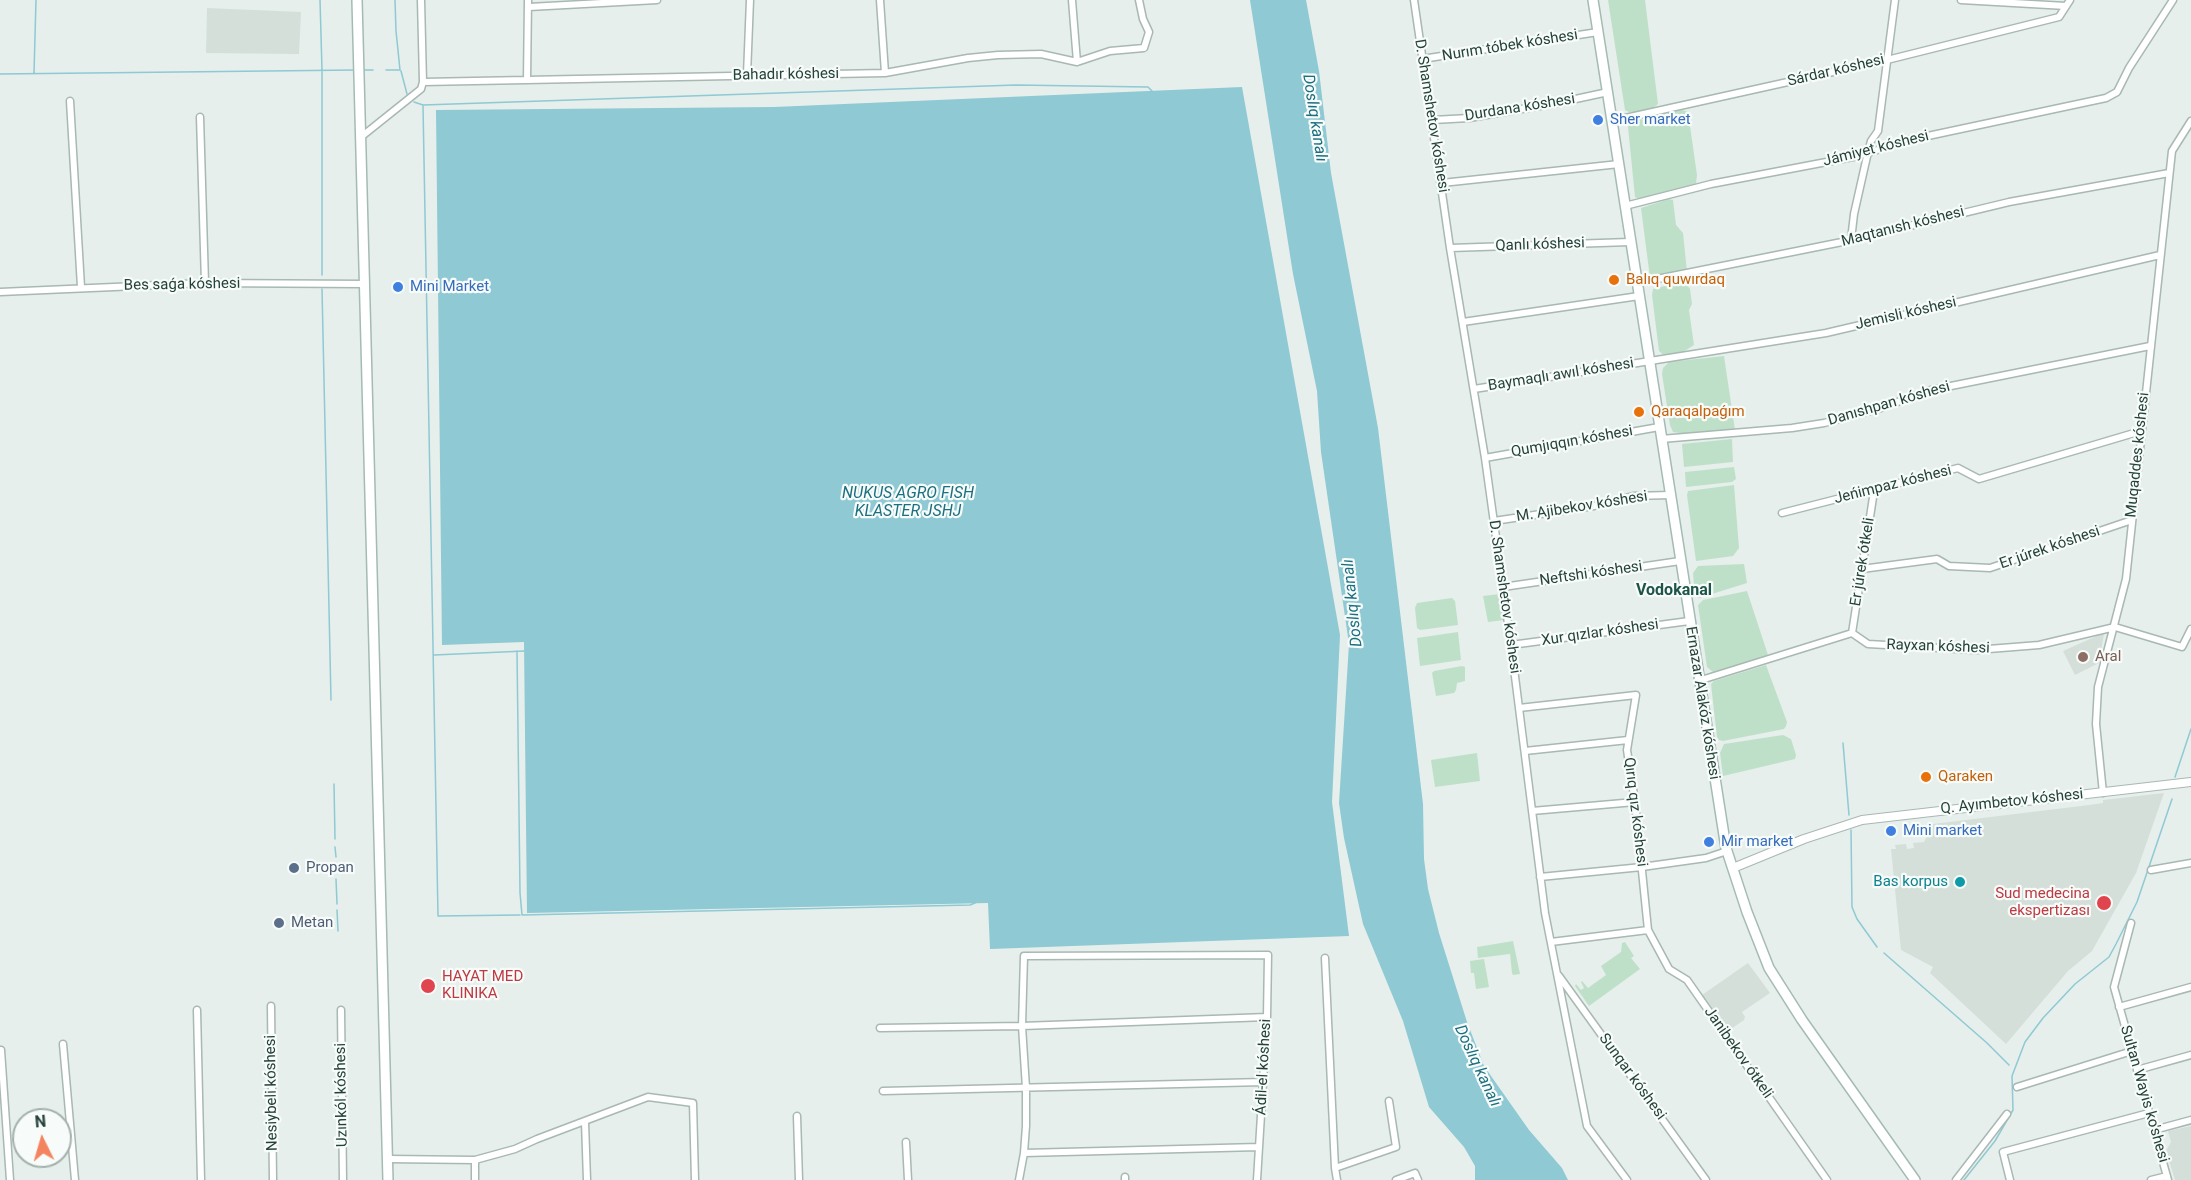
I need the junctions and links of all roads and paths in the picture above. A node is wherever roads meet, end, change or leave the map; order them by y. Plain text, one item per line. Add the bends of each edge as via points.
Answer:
1 (357, 0) edge
2 (421, 0) edge
3 (657, 0) edge
4 (750, 0) edge
5 (880, 0) edge
6 (1072, 0) edge
7 (1139, 0) edge
8 (1414, 0) edge
9 (1593, 0) edge
10 (1895, 0) edge
11 (1961, 0) edge
12 (2173, 0) edge
13 (528, 3) edge
14 (2068, 3) edge
15 (1598, 33) junction
16 (1422, 59) junction
17 (1887, 60) junction
18 (1077, 62) junction
19 (885, 74) junction
20 (747, 75) junction
21 (527, 80) junction
22 (423, 82) junction
23 (1608, 92) junction
24 (70, 101) dead end
25 (200, 117) dead end
26 (1433, 120) junction
27 (1612, 121) junction
28 (2191, 121) edge
29 (361, 136) junction
30 (1868, 152) junction
31 (1619, 165) junction
32 (2169, 173) junction
33 (1442, 183) junction
34 (1625, 206) junction
35 (1851, 240) junction
36 (1630, 242) junction
37 (1450, 248) junction
38 (2160, 255) junction
39 (1637, 283) junction
40 (205, 284) junction
41 (365, 284) junction
42 (81, 287) junction
43 (0, 292) edge
44 (1639, 296) junction
45 (1463, 322) junction
46 (2150, 346) junction
47 (1649, 361) junction
48 (1474, 389) junction
49 (1659, 426) junction
50 (2141, 431) junction
51 (1661, 439) junction
52 (1485, 458) junction
53 (1874, 490) junction
54 (1670, 495) junction
55 (1782, 513) dead end
56 (2132, 520) junction
57 (1494, 521) junction
58 (1680, 561) junction
59 (1862, 569) junction
60 (1503, 587) junction
61 (1689, 621) junction
62 (2115, 627) junction
63 (2191, 629) edge
64 (1851, 633) junction
65 (1511, 645) junction
66 (1698, 681) junction
67 (1519, 708) junction
68 (1628, 740) junction
69 (1525, 751) junction
70 (2191, 782) edge
71 (2103, 793) junction
72 (1635, 802) junction
73 (1532, 811) junction
74 (1727, 851) junction
75 (2191, 863) edge
76 (1642, 867) junction
77 (1733, 868) junction
78 (2151, 870) dead end
79 (1540, 877) junction
80 (2131, 923) dead end
81 (1648, 930) junction
82 (1551, 942) junction
83 (1325, 958) dead end
84 (1557, 973) junction
85 (2191, 987) edge
86 (271, 1006) dead end
87 (2119, 1008) junction
88 (197, 1010) dead end
89 (341, 1010) dead end
90 (1267, 1017) junction
91 (1022, 1026) junction
92 (880, 1028) dead end
93 (63, 1044) dead end
94 (1, 1050) edge
95 (2132, 1051) junction
96 (2191, 1055) edge
97 (2137, 1070) junction
98 (1264, 1082) junction
99 (2017, 1086) dead end
100 (1026, 1088) junction
101 (883, 1091) dead end
102 (1389, 1101) dead end
103 (2149, 1113) junction
104 (2007, 1114) dead end
105 (797, 1116) dead end
106 (2191, 1120) edge
107 (585, 1122) junction
108 (2154, 1130) junction
109 (906, 1142) dead end
110 (1259, 1147) junction
111 (1024, 1153) junction
112 (388, 1159) junction
113 (475, 1160) junction
114 (1335, 1168) junction
115 (1911, 1178) edge
116 (2167, 1178) edge
117 (10, 1180) edge
118 (75, 1180) edge
119 (201, 1180) edge
120 (273, 1180) edge
121 (343, 1180) edge
122 (388, 1180) edge
123 (475, 1180) edge
124 (587, 1180) edge
125 (695, 1180) edge
126 (799, 1180) edge
127 (908, 1180) edge
128 (1019, 1180) edge
129 (1257, 1180) edge
130 (1337, 1180) edge
131 (1396, 1180) edge
132 (1418, 1180) edge
133 (1628, 1180) edge
134 (1707, 1180) edge
135 (1827, 1180) edge
136 (1956, 1180) edge
137 (2010, 1180) edge
138 (2151, 1180) edge

1 - 29 main road
2 - 22 street
3 - 13 street
4 - 20 street
5 - 19 street
6 - 18 street
7 - 18 street via 1149,32 1144,48 1110,51
8 - 16 street, D. Shamshetov kóshesi
9 - 15 main road, Ernazar Alakóz kóshesi
10 - 17 street
11 - 14 street
12 - 30 street, Jámiyet kóshesi via 2129,68 2123,84 2106,98
13 - 21 street
14 - 17 street, Sárdar kóshesi via 2059,17
15 - 16 street, Nurım tóbek kóshesi
15 - 23 main road, Ernazar Alakóz kóshesi
16 - 26 street, D. Shamshetov kóshesi
17 - 27 street, Sárdar kóshesi
17 - 30 street via 1878,131
18 - 19 street, Bahadır kóshesi via 1041,54 998,55 968,57
19 - 20 street, Bahadır kóshesi
20 - 21 street, Bahadır kóshesi
21 - 22 street, Bahadır kóshesi
22 - 29 street via 421,89
23 - 26 street, Durdana kóshesi
23 - 27 main road, Ernazar Alakóz kóshesi
24 - 42 street
25 - 40 street
26 - 33 street, D. Shamshetov kóshesi
27 - 31 main road, Ernazar Alakóz kóshesi
28 - 32 street, Muqaddes kóshesi via 2172,151
29 - 41 main road
30 - 34 street, Jámiyet kóshesi
30 - 35 street
31 - 33 street
31 - 34 main road, Ernazar Alakóz kóshesi
32 - 35 street, Maqtanısh kóshesi via 2009,202
32 - 38 street, Muqaddes kóshesi
33 - 37 street, D. Shamshetov kóshesi
34 - 36 main road, Ernazar Alakóz kóshesi
35 - 39 street, Maqtanısh kóshesi
36 - 37 street, Qanlı kóshesi
36 - 39 main road, Ernazar Alakóz kóshesi
37 - 45 street, D. Shamshetov kóshesi
38 - 46 street, Muqaddes kóshesi
38 - 47 street, Jemisli kóshesi via 1826,333
39 - 44 main road, Ernazar Alakóz kóshesi
40 - 41 street, Bes saǵa kóshesi
40 - 42 street, Bes saǵa kóshesi
41 - 112 main road
42 - 43 street, Bes saǵa kóshesi
44 - 45 street
44 - 47 main road, Ernazar Alakóz kóshesi
45 - 48 street, D. Shamshetov kóshesi
46 - 50 street, Muqaddes kóshesi
46 - 51 street, Danıshpan kóshesi via 1931,390 1824,423
47 - 48 street, Baymaqlı awıl kóshesi
47 - 49 main road, Ernazar Alakóz kóshesi
48 - 52 street, D. Shamshetov kóshesi
49 - 51 main road, Ernazar Alakóz kóshesi
49 - 52 street, Qumjıqqın kóshesi
50 - 53 street, Jeńimpaz kóshesi via 1979,479 1958,468
50 - 56 street, Muqaddes kóshesi
51 - 54 main road, Ernazar Alakóz kóshesi
52 - 57 street, D. Shamshetov kóshesi
53 - 55 street, Jeńimpaz kóshesi
53 - 59 street, Er júrek ótkeli
54 - 57 street, M. Ajibekov kóshesi via 1633,496
54 - 58 main road, Ernazar Alakóz kóshesi
56 - 59 street, Er júrek kóshesi via 1990,568 1949,566 1937,559
56 - 62 street, Muqaddes kóshesi via 2126,579
57 - 60 street, D. Shamshetov kóshesi
58 - 60 street, Neftshi kóshesi
58 - 61 main road, Ernazar Alakóz kóshesi
59 - 64 street, Er júrek ótkeli
60 - 65 street, D. Shamshetov kóshesi
61 - 65 street, Xur qızlar kóshesi
61 - 66 main road, Ernazar Alakóz kóshesi
62 - 63 street via 2182,647
62 - 64 street, Rayxan kóshesi via 2039,645 1976,650 1868,644
62 - 71 street, Muqaddes kóshesi via 2098,687 2096,724
64 - 66 street
65 - 67 street, D. Shamshetov kóshesi
66 - 74 main road, Ernazar Alakóz kóshesi
67 - 68 street, Qırıq qız kóshesi via 1636,695
67 - 69 street, D. Shamshetov kóshesi
68 - 69 street
68 - 72 street, Qırıq qız kóshesi
69 - 73 street, D. Shamshetov kóshesi
70 - 71 street, Q. Ayımbetov kóshesi
71 - 77 street, Q. Ayımbetov kóshesi via 1862,820
72 - 73 street
72 - 76 street, Qırıq qız kóshesi
73 - 79 street, D. Shamshetov kóshesi
74 - 76 street
74 - 77 main road, Ernazar Alakóz kóshesi
75 - 78 street
76 - 79 street
76 - 81 street, Qırıq qız kóshesi
77 - 115 main road, Ernazar Alakóz kóshesi via 1769,968
79 - 82 street, D. Shamshetov kóshesi
80 - 87 street, Sultan Wayis ko'shesi via 2114,987
81 - 82 street
81 - 135 street, Janibekov ótkeli via 1669,969 1687,980
82 - 84 street, D. Shamshetov kóshesi
83 - 114 street
84 - 133 street, D. Shamshetov kóshesi via 1587,1126
84 - 134 street, Sunqar kóshesi
85 - 87 street
86 - 120 street, Nesiybeli kóshesi
87 - 95 street, Sultan Wayis ko'shesi
88 - 119 street
89 - 121 street, Uzınkól kóshesi
90 - 91 street
90 - 91 street, Ádil-el kóshesi via 1268,955 1024,956
90 - 98 street, Ádil-el kóshesi
91 - 92 street
91 - 100 street
93 - 118 street
94 - 117 street
95 - 97 street, Sultan Wayis ko'shesi
95 - 99 street
96 - 97 street
97 - 103 street, Sultan Wayis ko'shesi
98 - 100 street
98 - 110 street, Ádil-el kóshesi
100 - 101 street
100 - 111 street
102 - 114 street via 1396,1147
103 - 108 street, Sultan Wayis ko'shesi
103 - 137 street via 2003,1152
104 - 136 street
105 - 126 street
106 - 108 street
107 - 113 street
107 - 124 street
107 - 125 street via 648,1097 693,1103
108 - 116 street, Sultan Wayis ko'shesi
109 - 127 street
110 - 111 street
110 - 129 street, Ádil-el kóshesi
111 - 128 street
112 - 113 street
112 - 122 main road
113 - 123 street
114 - 130 street
116 - 138 street
131 - 132 street via 1415,1173

